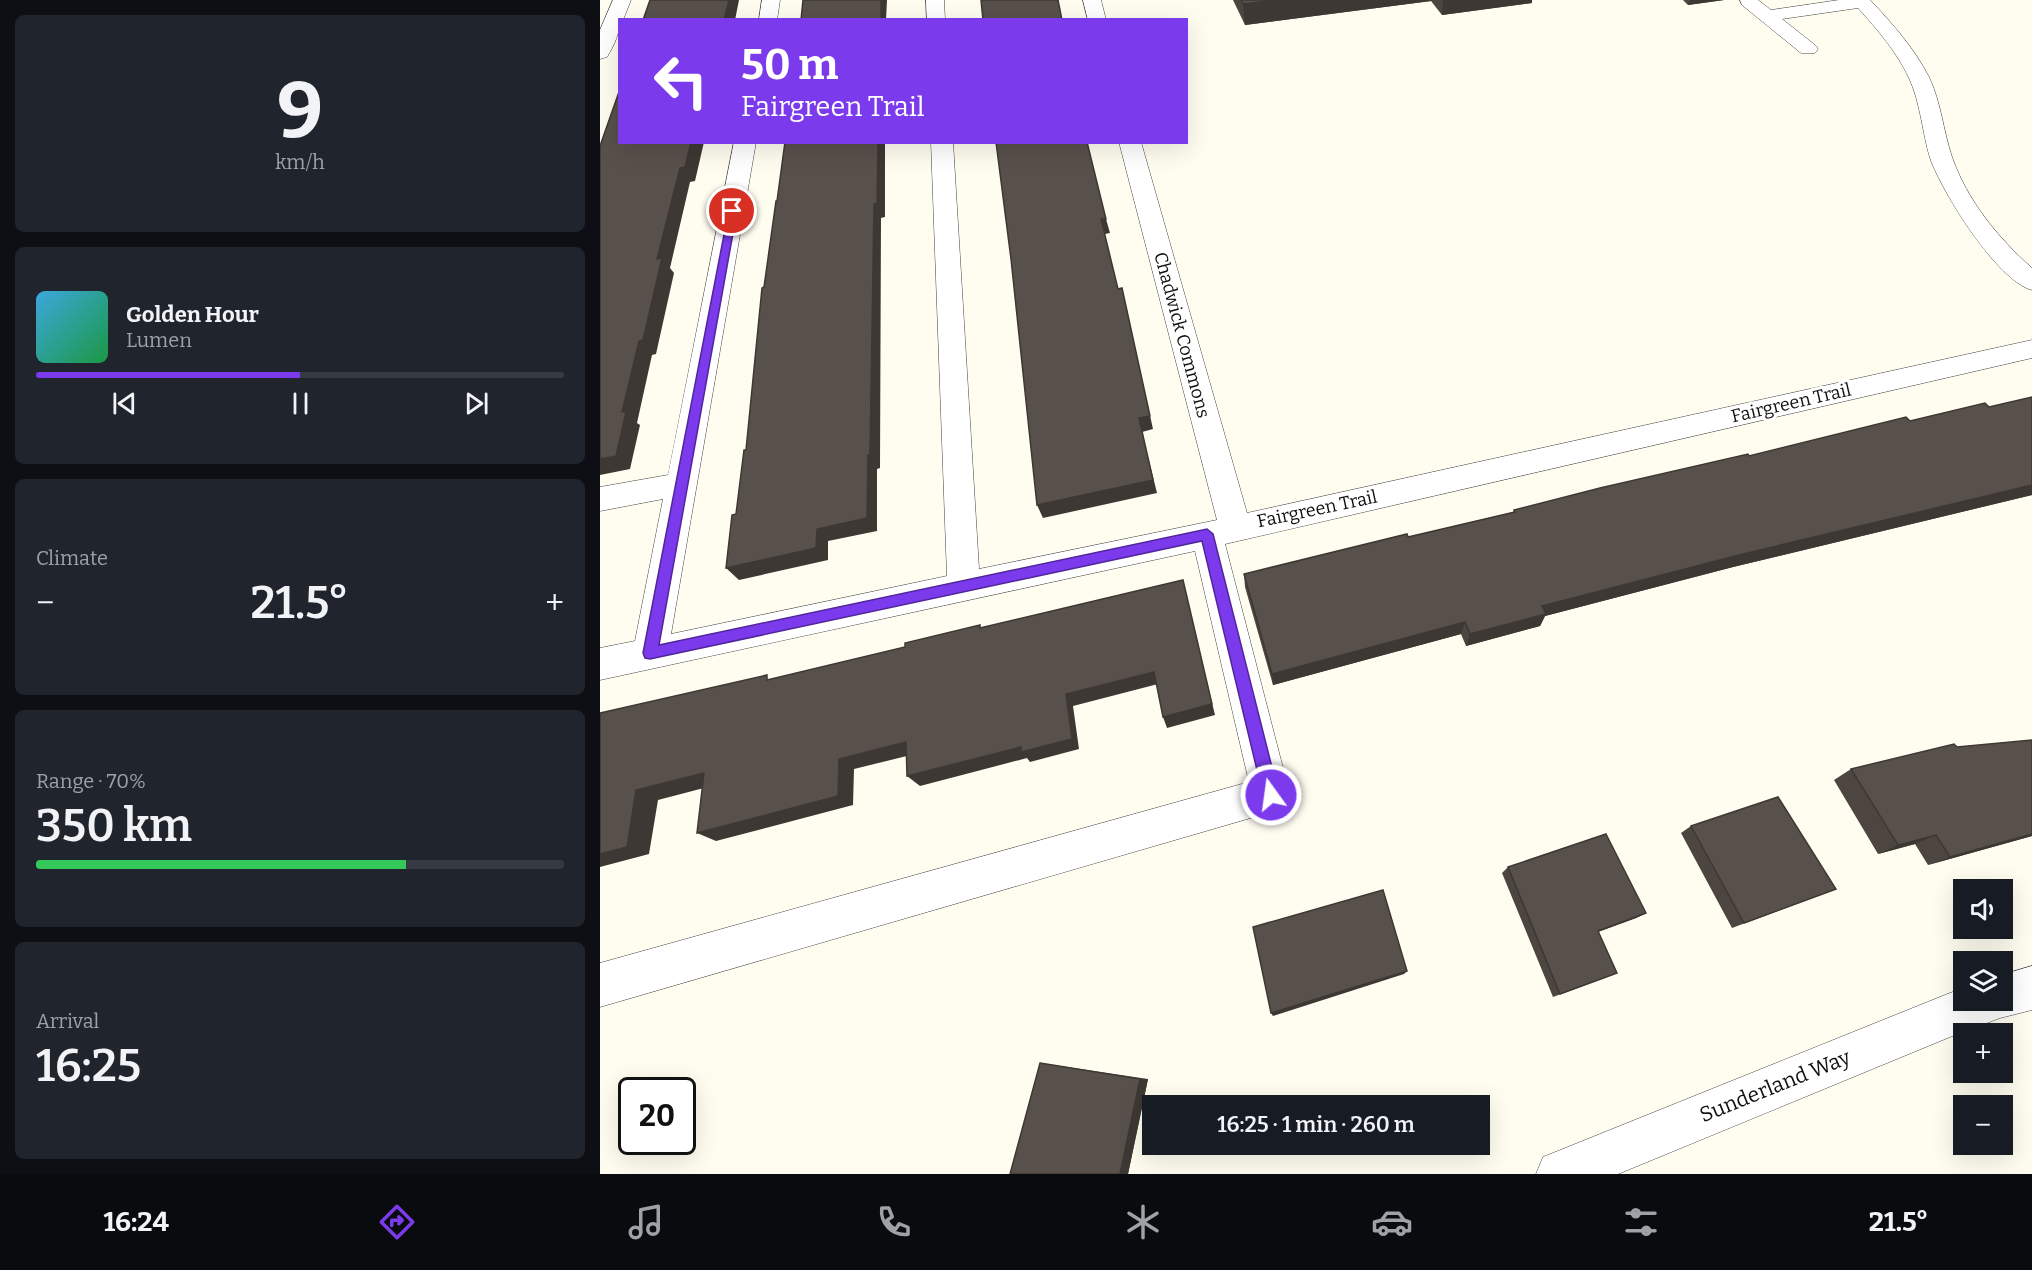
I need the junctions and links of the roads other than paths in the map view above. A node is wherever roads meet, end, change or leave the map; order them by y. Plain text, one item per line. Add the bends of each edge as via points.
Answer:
1 (622, 0) edge
2 (771, 0) edge
3 (935, 0) edge
4 (1092, 0) edge
5 (1748, 1) edge
6 (1861, 1) edge
7 (1767, 16) junction
8 (768, 18) edge
9 (936, 18) edge
10 (1096, 18) edge
11 (1808, 49) dead end
12 (600, 53) edge
13 (745, 144) edge
14 (942, 144) edge
15 (1130, 144) edge
16 (2032, 282) edge
17 (2032, 348) edge
18 (682, 484) junction
19 (600, 500) edge
20 (1221, 531) junction
21 (964, 586) junction
22 (650, 653) junction
23 (600, 664) edge
24 (600, 985) edge
25 (2032, 988) edge
26 (2013, 994) edge
27 (1961, 1011) edge
28 (1560, 1174) edge

1 - 12 street
2 - 8 street
3 - 9 street
4 - 10 street
5 - 7 street
6 - 7 street
6 - 16 street via 1901,49 1924,90 1941,158 1970,214
7 - 11 street
13 - 18 street
14 - 21 street
15 - 20 street, Chadwick Commons
17 - 20 street, Fairgreen Trail
18 - 19 street
18 - 22 street
20 - 21 street, Fairgreen Trail
20 - 24 street, Chadwick Commons via 1271,795
21 - 22 street, Fairgreen Trail
22 - 23 street, Fairgreen Trail
25 - 26 street
27 - 28 street, Sunderland Way

